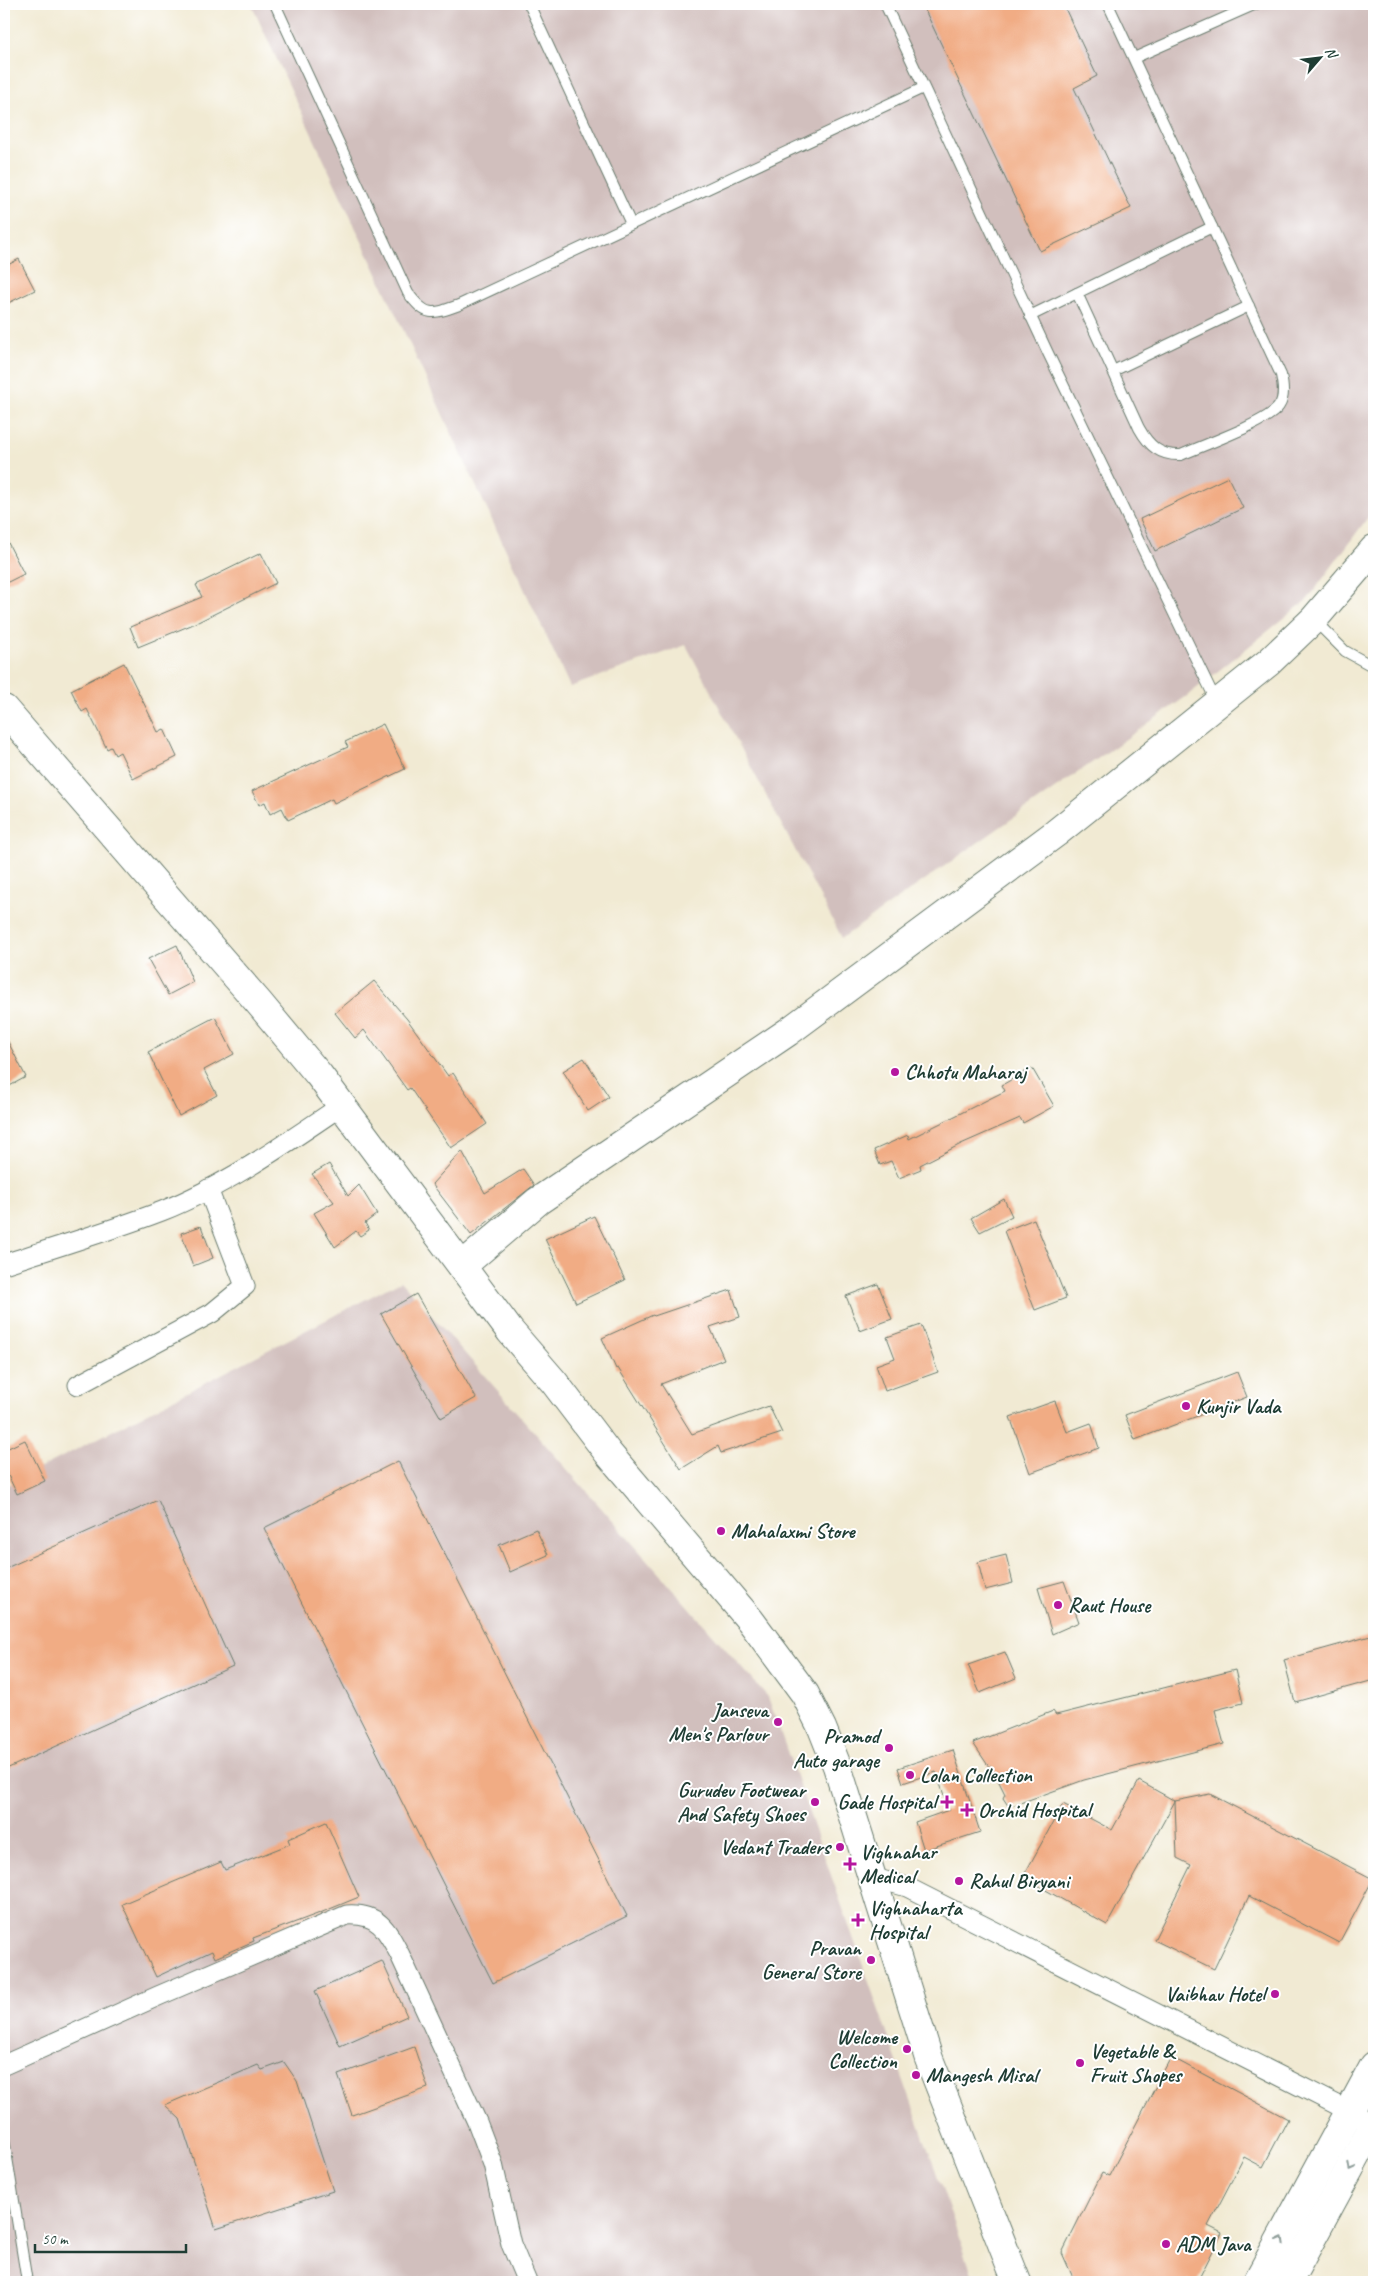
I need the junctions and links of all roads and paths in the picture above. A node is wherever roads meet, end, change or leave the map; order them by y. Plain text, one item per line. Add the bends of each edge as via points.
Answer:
1 (275, 4) edge
2 (529, 4) edge
3 (884, 4) edge
4 (1108, 4) edge
5 (1256, 4) edge
6 (1134, 58) junction
7 (923, 88) junction
8 (631, 224) junction
9 (1212, 227) junction
10 (1077, 293) junction
11 (1248, 306) junction
12 (1030, 316) junction
13 (1113, 371) junction
14 (1374, 549) edge
15 (1314, 619) junction
16 (1373, 664) edge
17 (1218, 704) junction
18 (4, 709) edge
19 (341, 1106) junction
20 (208, 1189) junction
21 (4, 1264) edge
22 (462, 1266) junction
23 (78, 1385) dead end
24 (870, 1877) junction
25 (4, 2065) edge
26 (1374, 2066) edge
27 (1350, 2111) junction
28 (1374, 2124) edge
29 (4, 2139) edge
30 (27, 2282) edge
31 (527, 2282) edge
32 (1017, 2282) edge
33 (1257, 2282) edge
34 (1288, 2282) edge

1 - 8 lane via 408,293 418,307 428,313 439,313 459,306
2 - 8 lane
3 - 7 lane
4 - 6 lane
5 - 6 lane
6 - 9 lane
7 - 8 lane
7 - 12 lane
9 - 10 lane
9 - 11 lane
10 - 12 lane
10 - 13 lane
11 - 13 lane
11 - 13 lane via 1281,375 1284,392 1279,406 1266,417 1181,455 1170,456 1159,452 1146,440
12 - 17 lane
14 - 15 street
15 - 16 lane via 1345,651
15 - 17 street
17 - 22 street via 1056,834 788,1032 538,1201
18 - 19 street via 260,1003
19 - 20 street
19 - 22 street
20 - 21 street via 162,1210
20 - 23 street via 245,1286 212,1314
22 - 24 street via 608,1454 750,1620 805,1694 837,1766
24 - 27 street via 907,1887
24 - 32 street via 928,2059
25 - 31 street via 347,1915 371,1917 389,1934 400,1955 477,2122 493,2164 511,2244
26 - 27 street
27 - 28 street
33 -> 27 street
28 -> 34 street
29 - 30 lane

